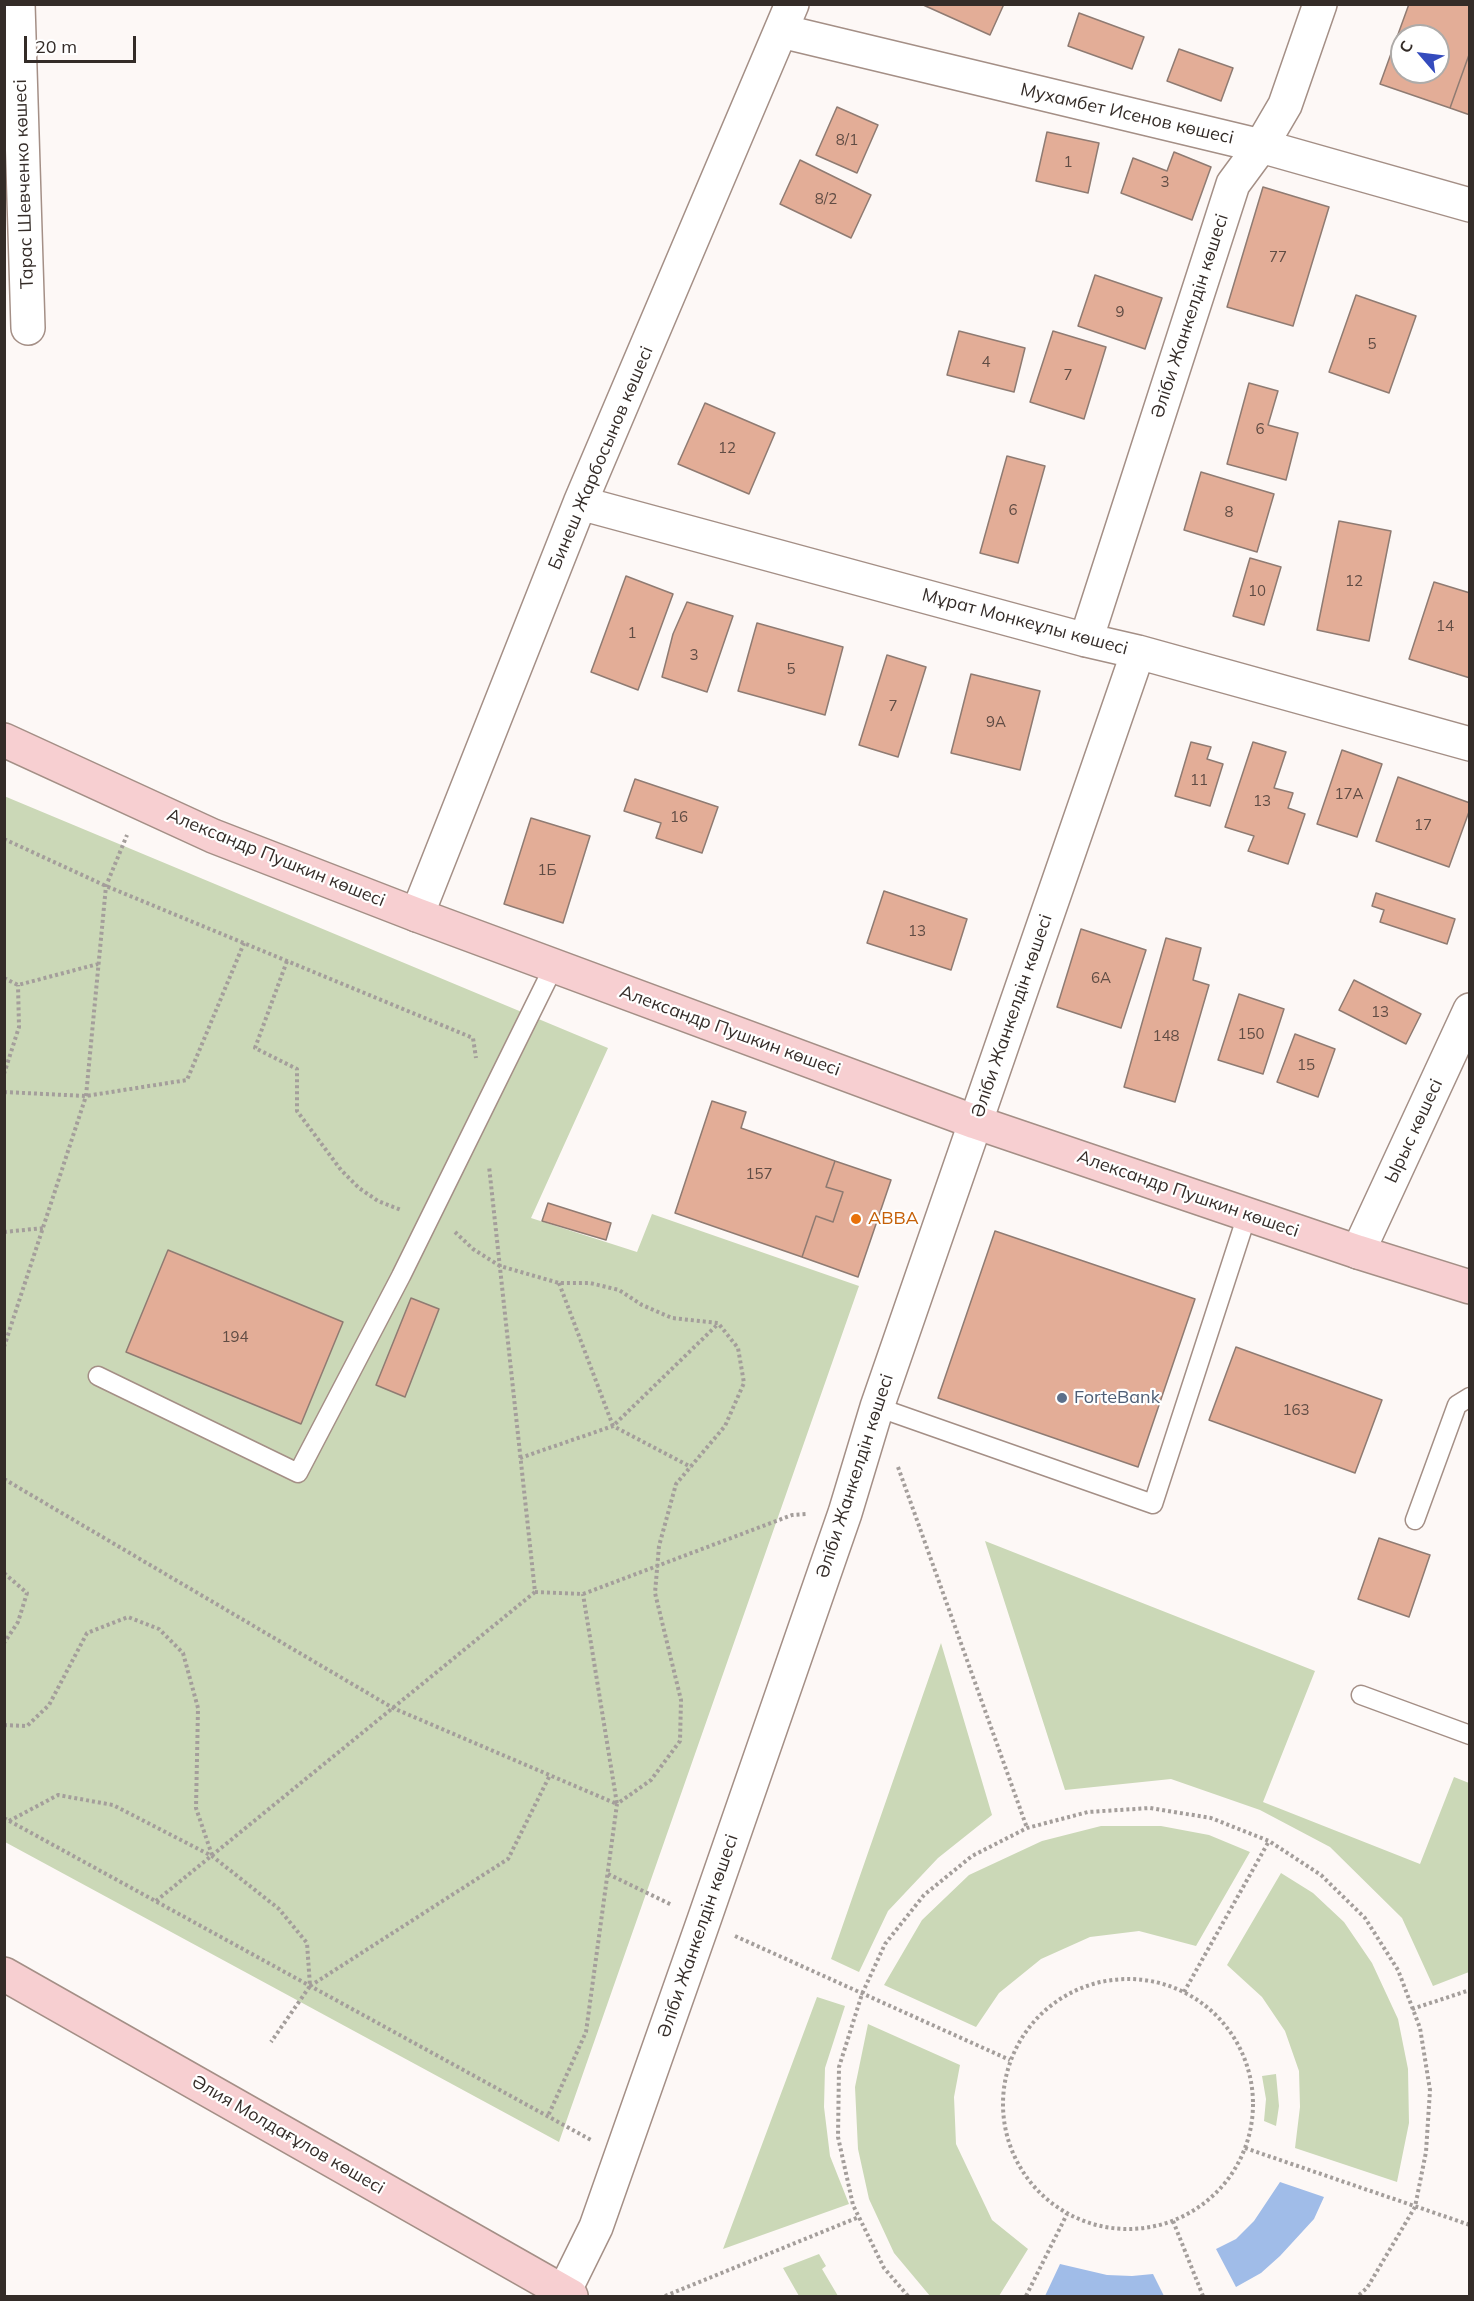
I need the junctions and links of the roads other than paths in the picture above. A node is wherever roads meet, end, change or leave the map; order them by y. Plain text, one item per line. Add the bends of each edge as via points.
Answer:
1 (1320, 4) edge
2 (787, 18) edge
3 (14, 20) edge
4 (1261, 146) junction
5 (1470, 205) edge
6 (28, 328) dead end
7 (580, 502) junction
8 (1086, 640) junction
9 (1138, 652) junction
10 (4, 740) edge
11 (1470, 744) edge
12 (417, 915) junction
13 (554, 966) junction
14 (1470, 1010) edge
15 (975, 1122) junction
16 (1247, 1215) junction
17 (1358, 1252) junction
18 (1470, 1287) edge
19 (98, 1376) dead end
20 (1470, 1397) edge
21 (877, 1407) junction
22 (1415, 1520) dead end
23 (1361, 1695) dead end
24 (1470, 1735) edge
25 (4, 1974) edge
26 (566, 2295) edge

1 - 4 street, Әліби Жанкелдін көшесі via 1286,105
2 - 4 street, Мухамбет Исенов көшесі
2 - 7 street, Бинеш Жарбосынов көшесі
3 - 6 street, Тарас Шевченко көшесі
4 - 5 street, Мухамбет Исенов көшесі
4 - 8 street, Әліби Жанкелдін көшесі via 1233,184
7 - 8 street, Мұрат Монкеұлы көшесі
7 - 12 street, Бинеш Жарбосынов көшесі
8 - 9 street, Мұрат Монкеұлы көшесі
9 - 11 street, Мұрат Монкеұлы көшесі
9 - 15 street, Әліби Жанкелдін көшесі
10 - 12 street, Александр Пушкин көшесі via 213,836
12 - 13 street, Александр Пушкин көшесі
13 - 15 street, Александр Пушкин көшесі
13 - 19 lane via 298,1473
14 - 17 street, Ырыс көшесі
15 - 16 street, Александр Пушкин көшесі
15 - 21 street, Әліби Жанкелдін көшесі
16 - 17 street, Александр Пушкин көшесі
16 - 21 lane via 1153,1504
17 - 18 street, Александр Пушкин көшесі
20 - 22 lane via 1457,1405
21 - 26 street, Әліби Жанкелдін көшесі via 845,1513 621,2156
23 - 24 lane
25 - 26 street, Әлия Молдағұлов көшесі

